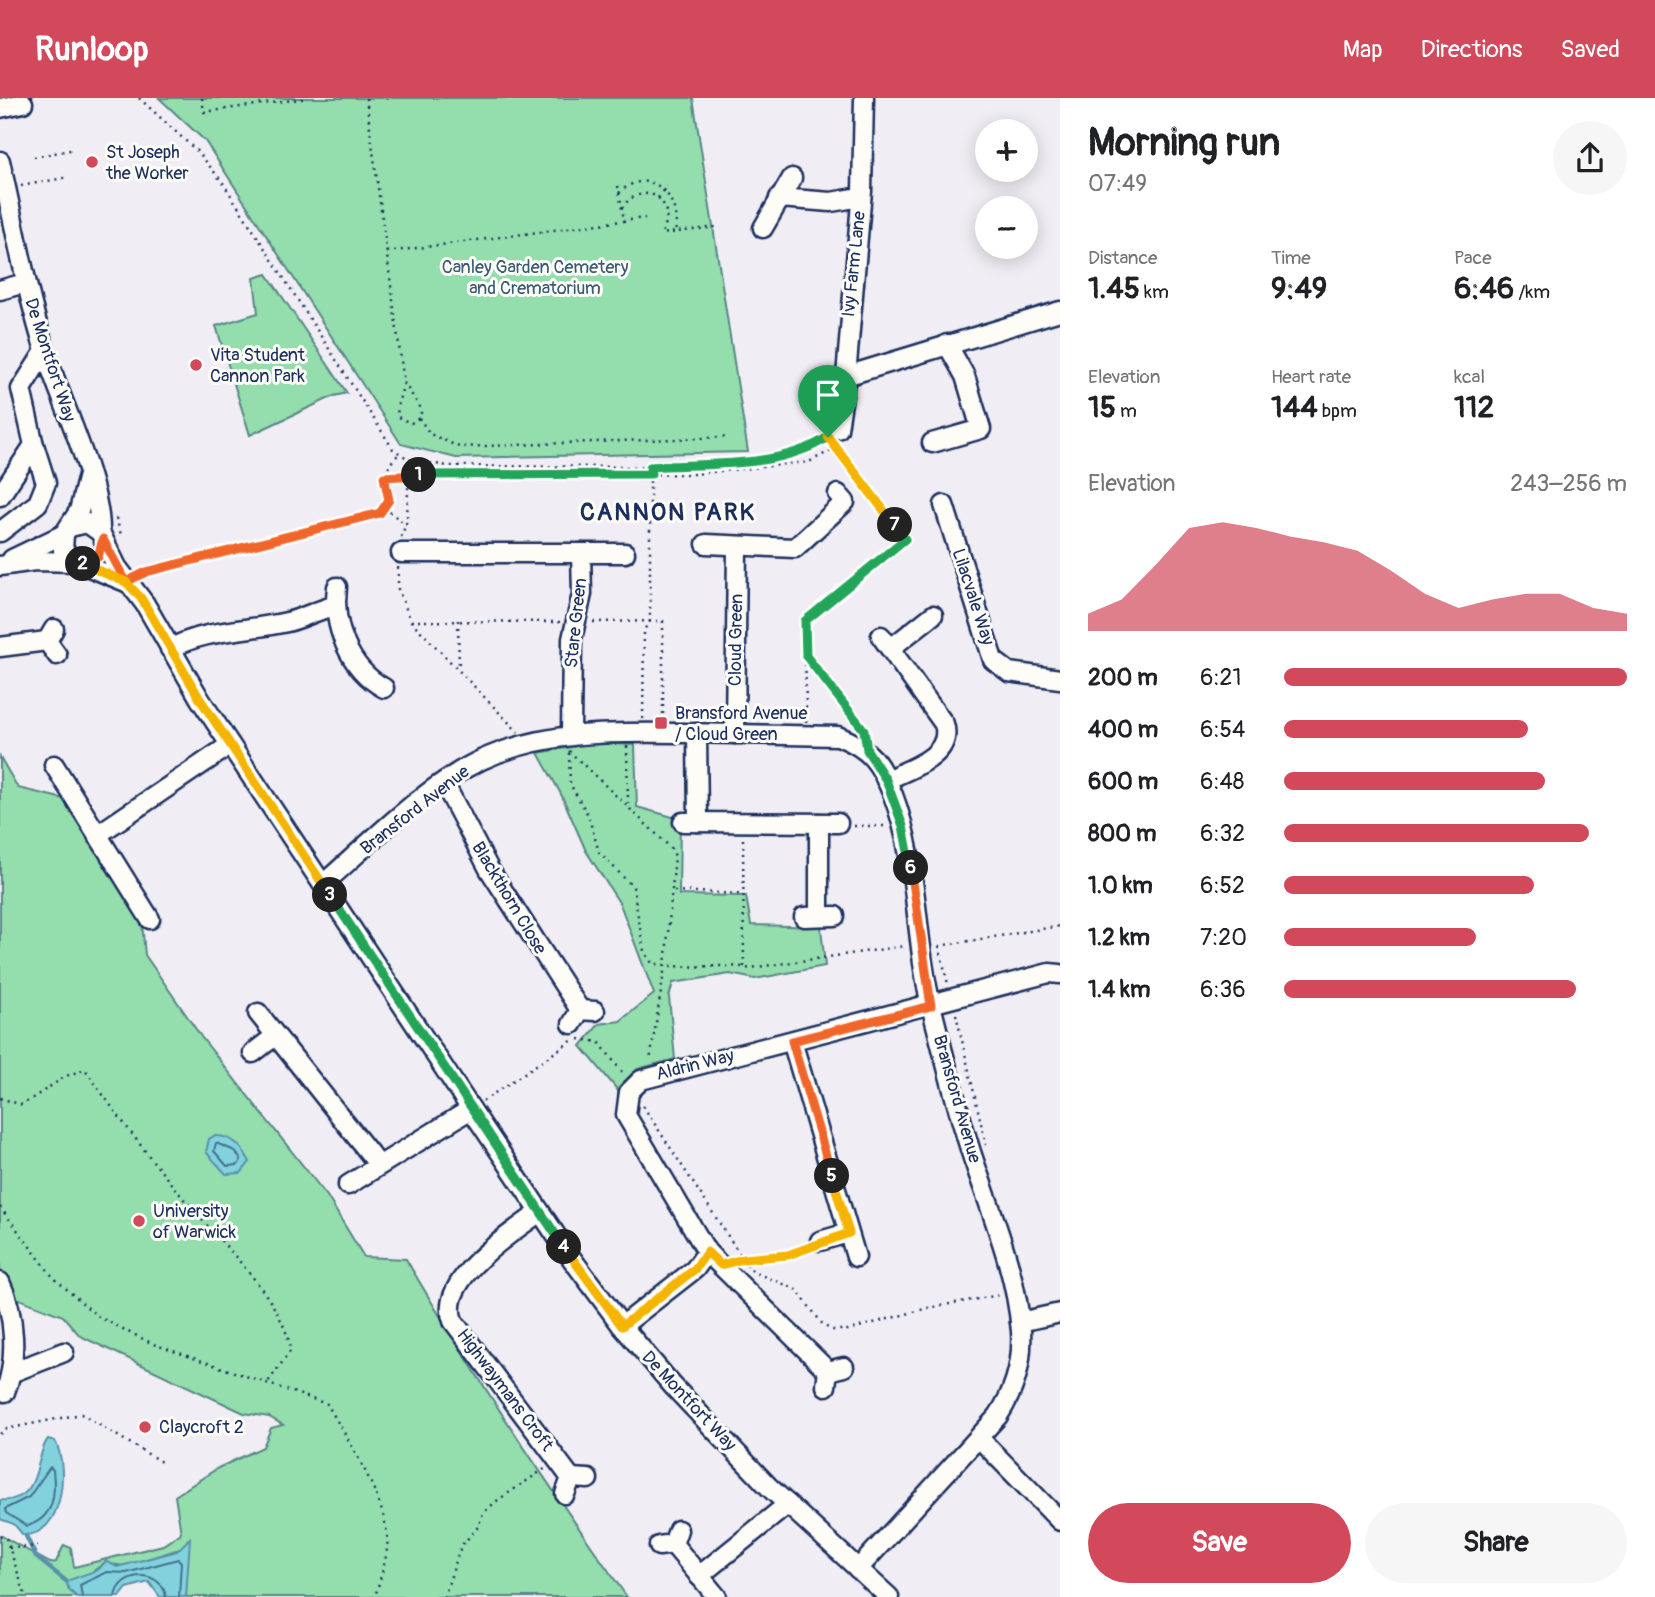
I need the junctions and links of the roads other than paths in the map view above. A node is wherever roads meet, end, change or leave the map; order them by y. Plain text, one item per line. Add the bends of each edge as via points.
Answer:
1 (864, 98) edge
2 (23, 103) dead end
3 (0, 108) edge
4 (0, 162) edge
5 (792, 178) dead end
6 (861, 197) junction
7 (779, 198) junction
8 (763, 228) dead end
9 (25, 283) junction
10 (0, 290) edge
11 (1060, 311) edge
12 (947, 344) junction
13 (45, 351) junction
14 (845, 376) junction
15 (833, 433) road end
16 (932, 443) dead end
17 (34, 445) junction
18 (88, 475) junction
19 (838, 494) dead end
20 (0, 496) edge
21 (944, 505) dead end
22 (67, 530) junction
23 (0, 532) edge
24 (101, 536) junction
25 (706, 544) dead end
26 (737, 546) junction
27 (401, 553) road end
28 (582, 553) junction
29 (625, 553) dead end
30 (80, 563) junction
31 (0, 566) edge
32 (126, 582) junction
33 (337, 587) dead end
34 (334, 606) junction
35 (933, 615) dead end
36 (53, 641) dead end
37 (0, 647) edge
38 (170, 649) junction
39 (1060, 679) edge
40 (384, 688) dead end
41 (697, 733) junction
42 (735, 734) junction
43 (569, 741) junction
44 (230, 745) junction
45 (37, 774) dead end
46 (886, 780) junction
47 (444, 783) junction
48 (838, 822) road end
49 (819, 823) junction
50 (97, 835) junction
51 (323, 884) junction
52 (819, 916) dead end
53 (150, 919) dead end
54 (1060, 974) edge
55 (931, 1006) junction
56 (258, 1013) dead end
57 (583, 1015) dead end
58 (275, 1036) junction
59 (792, 1041) junction
60 (253, 1053) dead end
61 (471, 1109) junction
62 (378, 1164) junction
63 (348, 1185) dead end
64 (540, 1212) junction
65 (849, 1233) junction
66 (820, 1241) road end
67 (707, 1252) junction
68 (856, 1257) dead end
69 (0, 1282) edge
70 (1060, 1313) edge
71 (1020, 1322) junction
72 (622, 1326) junction
73 (64, 1352) dead end
74 (13, 1372) junction
75 (833, 1375) dead end
76 (5, 1392) dead end
77 (979, 1438) junction
78 (575, 1484) dead end
79 (788, 1504) junction
80 (1060, 1521) edge
81 (670, 1540) dead end
82 (858, 1569) junction
83 (699, 1576) junction
84 (717, 1597) edge
85 (889, 1597) edge

1 - 6 street, Ivy Farm Lane
2 - 3 street
4 - 9 street, De Montfort Way
5 - 7 street
6 - 7 street via 831,202
6 - 14 street, Ivy Farm Lane
7 - 8 street
9 - 10 street
9 - 13 street, De Montfort Way
11 - 12 street
12 - 14 street
12 - 16 street via 965,376 981,429
13 - 17 street via 21,389
13 - 18 street, De Montfort Way
14 - 15 street, Ivy Farm Lane
17 - 20 street
17 - 23 street via 46,483 38,503
18 - 22 street
18 - 24 street, De Montfort Way
19 - 26 street via 845,502 795,548
21 - 39 street, Lilacvale Way via 993,660 1009,672
22 - 24 street via 87,523
22 - 30 street via 63,550
22 - 31 street
24 - 30 street via 98,557
24 - 32 street, De Montfort Way
25 - 26 street
26 - 42 street, Cloud Green
27 - 28 street, Stare Green
28 - 29 street, Stare Green
28 - 43 street, Stare Green via 582,594 572,639
30 - 31 street via 35,561
30 - 32 street, De Montfort Way
32 - 38 street, De Montfort Way via 145,604
33 - 34 street
34 - 38 street via 289,621 189,638
34 - 40 street via 366,678
35 - 46 street via 886,642 947,733 943,747
36 - 37 street
38 - 44 street, De Montfort Way
41 - 42 street, Bransford Avenue
41 - 43 street, Bransford Avenue via 635,733
41 - 49 street via 691,822
42 - 46 street, Bransford Avenue via 838,736 867,750
43 - 47 street, Bransford Avenue via 525,744 480,760
44 - 50 street
44 - 51 street, De Montfort Way
45 - 50 street via 59,762
46 - 55 street, Bransford Avenue via 903,826 928,946
47 - 51 street, Bransford Avenue
47 - 57 street, Blackthorn Close via 489,869
48 - 49 street
49 - 52 street
50 - 53 street
51 - 61 street, De Montfort Way
54 - 55 street, Aldrin Way via 1049,973
55 - 59 street, Aldrin Way
55 - 71 street, Bransford Avenue via 1002,1243
56 - 58 street
58 - 60 street
58 - 62 street
59 - 65 street
59 - 67 street, Aldrin Way via 651,1075 633,1087 625,1103 626,1115
61 - 62 street
61 - 64 street, De Montfort Way
62 - 63 street
64 - 72 street, De Montfort Way
64 - 78 street, Highwaymans Croft via 479,1260 453,1292 449,1311
65 - 66 street
65 - 68 street
67 - 72 street via 695,1269
67 - 75 street, Aldrin Way
69 - 74 street via 6,1294
70 - 71 street
71 - 77 street, Bransford Avenue via 1021,1354 1014,1386
72 - 79 street, De Montfort Way via 712,1428
73 - 74 street
74 - 76 street
77 - 80 street
77 - 82 street, Bransford Avenue
79 - 82 street, De Montfort Way
79 - 83 street
81 - 83 street
82 - 85 street, De Montfort Way
83 - 84 street

